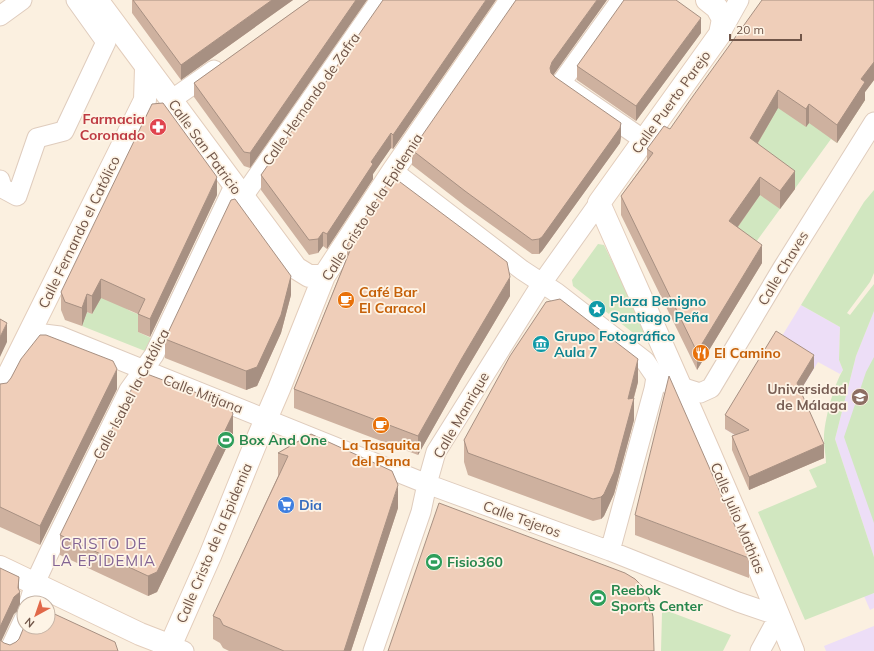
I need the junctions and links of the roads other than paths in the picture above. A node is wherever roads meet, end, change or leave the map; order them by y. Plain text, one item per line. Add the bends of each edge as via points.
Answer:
1 (22, 0) edge
2 (76, 0) edge
3 (96, 0) edge
4 (511, 0) edge
5 (621, 0) edge
6 (707, 0) edge
7 (740, 0) edge
8 (373, 4) edge
9 (0, 16) edge
10 (720, 34) junction
11 (229, 59) edge
12 (146, 68) junction
13 (171, 100) junction
14 (874, 122) edge
15 (644, 140) junction
16 (393, 171) junction
17 (0, 180) edge
18 (238, 192) junction
19 (599, 203) junction
20 (324, 276) junction
21 (542, 283) junction
22 (27, 338) junction
23 (143, 370) junction
24 (681, 387) junction
25 (654, 389) junction
26 (0, 392) edge
27 (266, 419) junction
28 (427, 484) junction
29 (610, 551) junction
30 (0, 567) edge
31 (32, 593) edge
32 (779, 616) junction
33 (16, 635) edge
34 (174, 649) edge
35 (9, 651) edge
36 (372, 651) edge
37 (760, 651) edge
38 (793, 651) edge

1 - 9 street
2 - 17 street via 106,42 64,131 37,138 17,196 2,188
3 - 12 street, Calle San Patricio
4 - 16 street, Calle Cristo de la Epidemia
5 - 15 street via 561,83
6 - 10 street via 717,8 723,18
7 - 10 street
8 - 18 street, Calle Hernando de Zafra
10 - 15 street, Calle Puerto Parejo
11 - 13 street
12 - 13 street, Calle San Patricio
12 - 22 street, Calle Fernando el Católico via 145,100
13 - 18 street, Calle San Patricio
14 - 24 street, Calle Chaves via 711,388 700,393
15 - 19 street, Calle Puerto Parejo
16 - 20 street, Calle Cristo de la Epidemia
16 - 21 street
18 - 20 street, Calle San Patricio via 296,268 309,276
18 - 23 street, Calle Isabel la Católica via 154,356
19 - 21 street, Calle Manrique
19 - 24 street
20 - 27 street, Calle Cristo de la Epidemia
21 - 25 street via 645,362 656,377
21 - 28 street, Calle Manrique via 436,452
22 - 23 street, Calle Mitjana via 44,334 60,336
22 - 26 street, Calle Fernando el Católico
23 - 27 street, Calle Mitjana
23 - 31 street, Calle Isabel la Católica via 129,390
24 - 25 street via 667,385
24 - 32 street, Calle Julio Mathias
25 - 29 street
27 - 28 street, Calle Tejeros
27 - 34 street, Calle Cristo de la Epidemia
28 - 29 street, Calle Tejeros
28 - 36 street, Calle Manrique via 421,512
29 - 32 street, Calle Tejeros
30 - 31 street
31 - 34 street
32 - 37 street
32 - 38 street, Calle Julio Mathias
33 - 35 street

